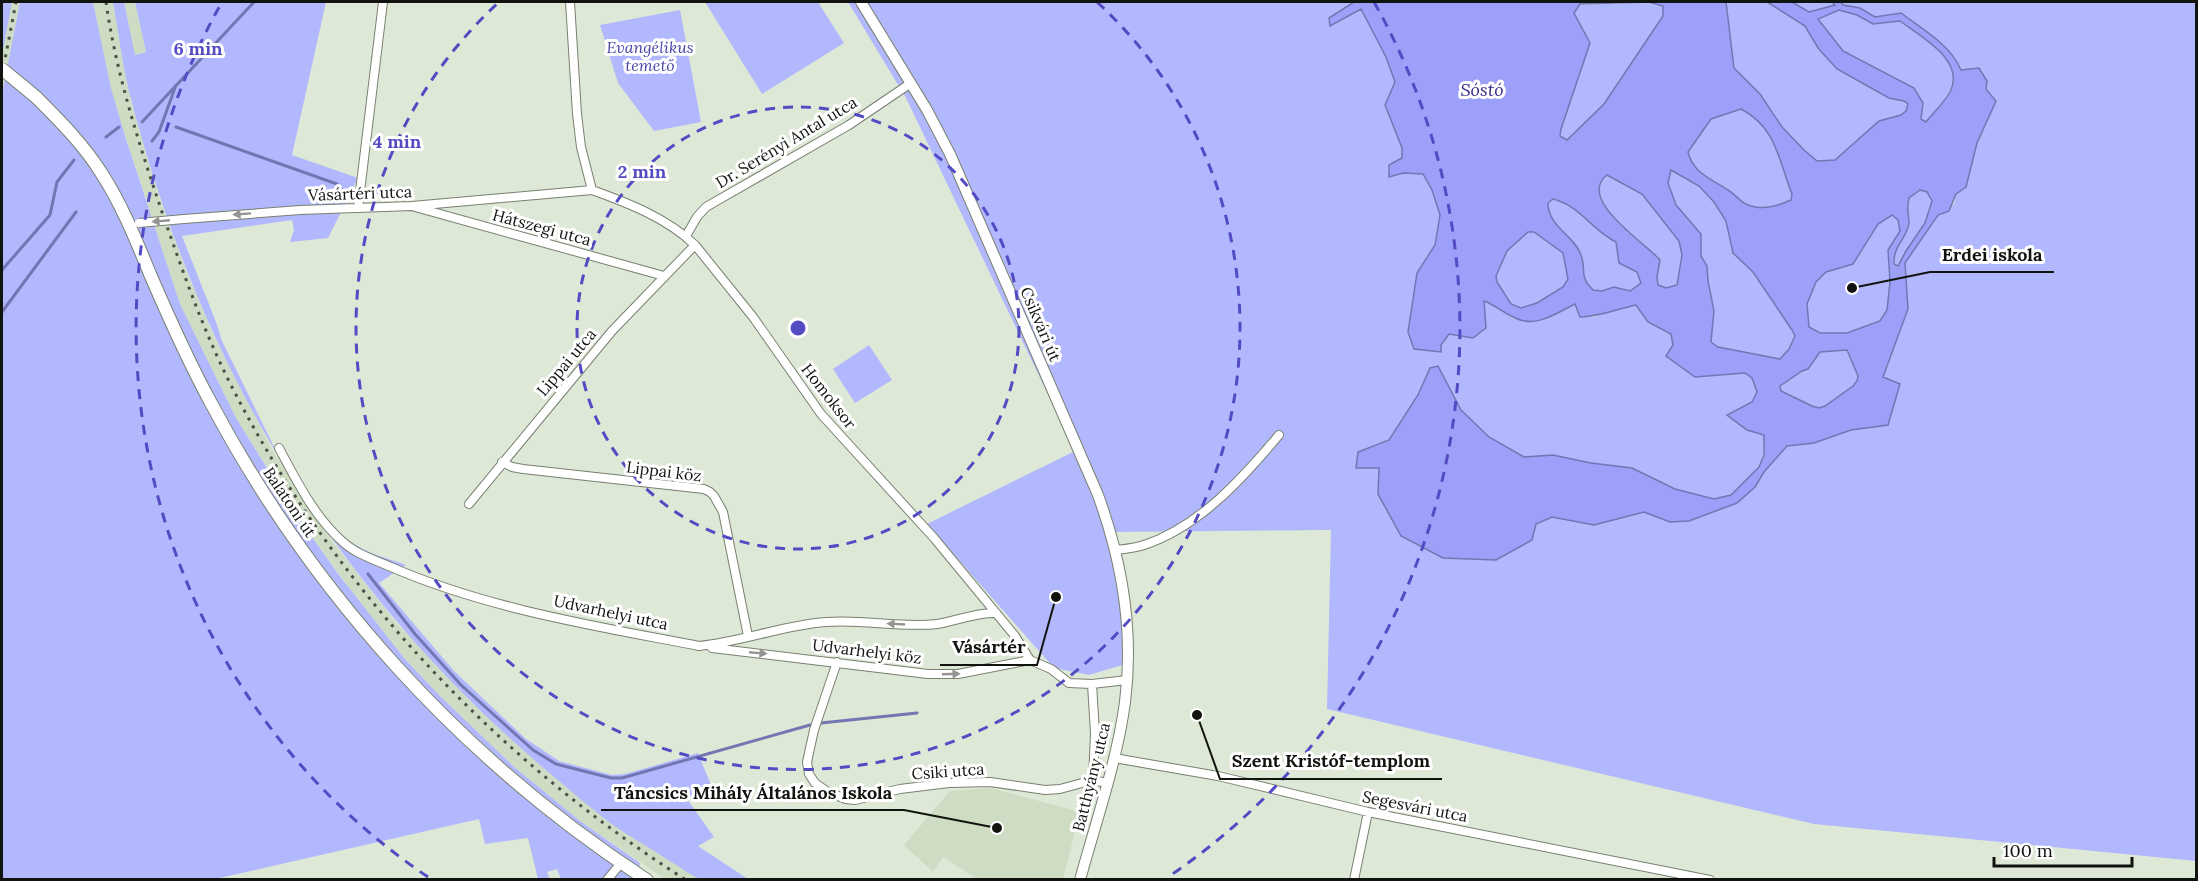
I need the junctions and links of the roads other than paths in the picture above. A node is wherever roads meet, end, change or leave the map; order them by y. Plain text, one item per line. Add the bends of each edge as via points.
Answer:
1 (383, 2) edge
2 (570, 2) edge
3 (861, 2) edge
4 (2, 69) edge
5 (911, 82) junction
6 (592, 190) junction
7 (412, 206) junction
8 (358, 208) junction
9 (134, 223) junction
10 (686, 236) junction
11 (695, 246) junction
12 (664, 276) junction
13 (1279, 435) dead end
14 (279, 448) dead end
15 (502, 462) junction
16 (469, 504) dead end
17 (1116, 550) junction
18 (996, 613) junction
19 (748, 636) junction
20 (699, 646) junction
21 (1030, 660) junction
22 (837, 663) junction
23 (1127, 680) junction
24 (1092, 684) junction
25 (1114, 758) junction
26 (1093, 780) junction
27 (1107, 783) junction
28 (1368, 812) junction
29 (621, 863) junction
30 (607, 879) edge
31 (647, 879) edge
32 (1080, 879) edge
33 (1354, 879) edge
34 (1710, 879) edge

1 - 8 street
2 - 6 street via 577,114
3 - 5 street, Csikvári út
4 - 9 main road, Balatoni út, bridge via 67,128
5 - 10 street, Dr. Serényi Antal utca via 849,125 706,207
5 - 17 street, Csikvári út via 978,215 1098,495
6 - 7 street, Vásártéri utca
6 - 10 street, Homoksor via 634,206
7 - 8 street, Vásártéri utca
7 - 12 street, Hátszegi utca
8 -> 9 street, Vásártéri utca, bridge
9 - 29 main road, Balatoni út via 193,369 229,437 321,577 392,662 466,737 552,812
10 - 11 street, Homoksor
11 - 12 street, Lippai utca
11 - 18 street, Homoksor via 747,309 821,414
12 - 15 street, Lippai utca via 612,331
13 - 17 street via 1239,479 1189,521 1144,545
14 - 20 street, Udvarhelyi utca via 324,520 344,543 361,553 425,582 471,596
15 - 16 street, Lippai utca
15 - 19 street, Lippai köz via 523,469 710,492 723,512
17 - 23 street, Csikvári út via 1126,619
18 -> 19 street, Udvarhelyi utca via 937,624 818,623
18 - 21 street, Homoksor
19 - 20 street, Udvarhelyi utca
20 -> 22 street, Udvarhelyi köz
22 -> 21 street, Udvarhelyi köz via 909,673 958,674
21 - 24 street, Homoksor via 1069,683
22 - 26 street, Csiki utca via 807,762 814,783 828,792 855,800 892,790 949,783 1045,790
23 - 24 street, Homoksor
23 - 25 street, Batthyány utca
24 - 26 street
25 - 27 street, Batthyány utca
25 - 28 street, Segesvári utca via 1218,776
26 - 27 street, Csiki utca
27 - 32 street, Batthyány utca
28 - 33 street
28 - 34 street, Segesvári utca
29 - 30 street
29 - 31 main road, Balatoni út

